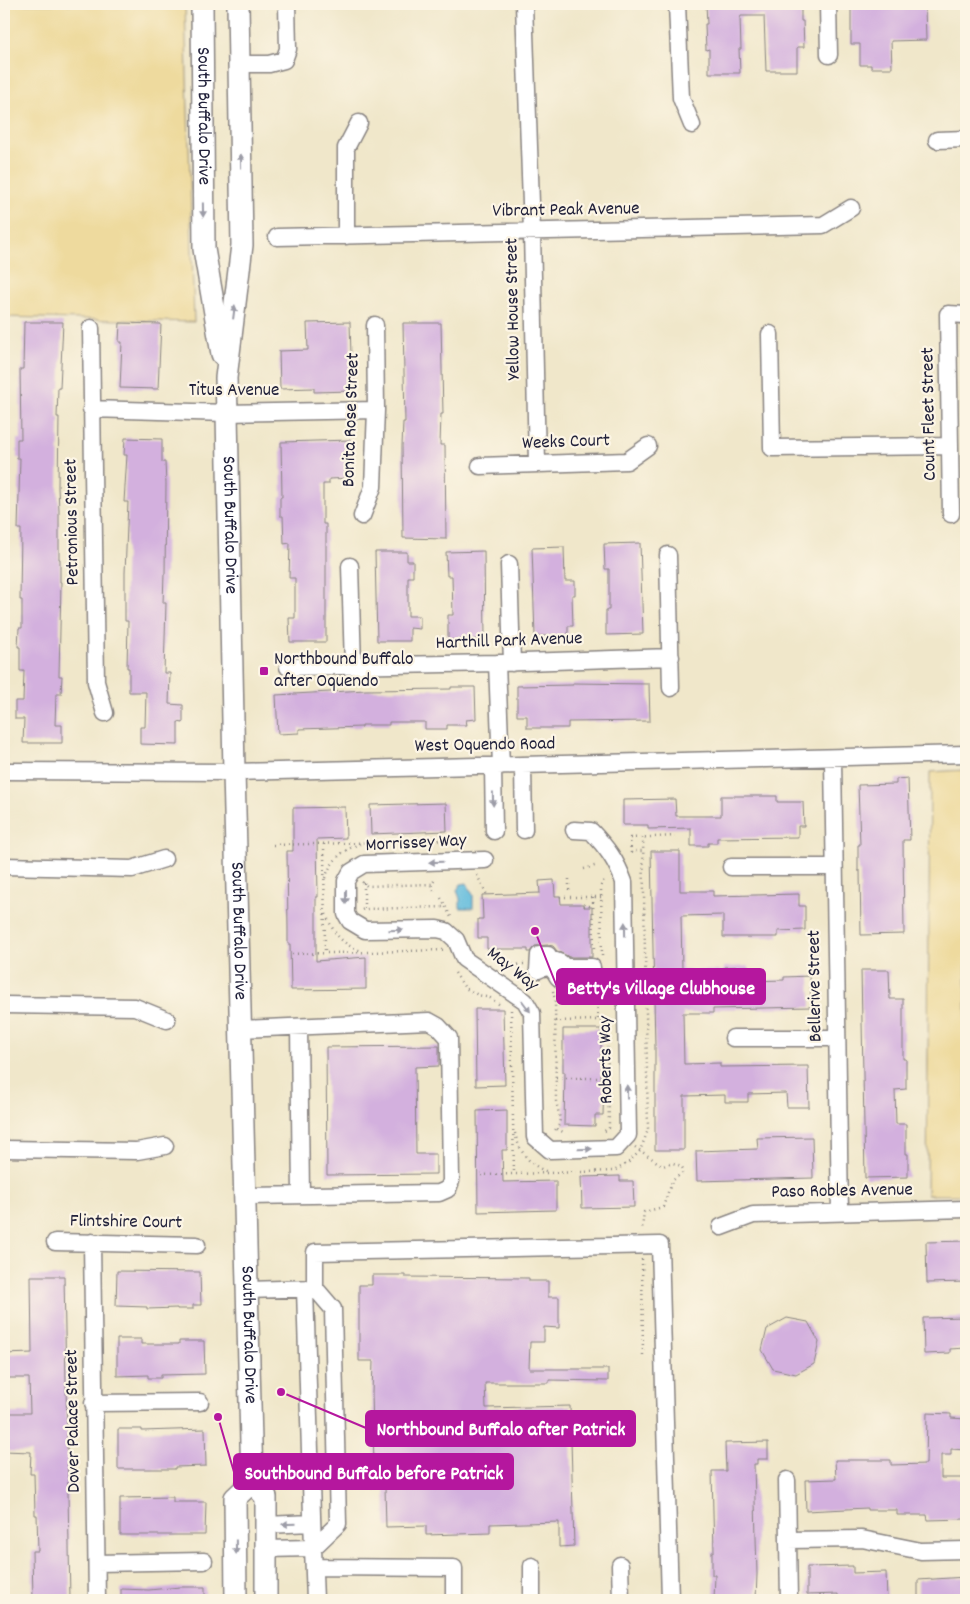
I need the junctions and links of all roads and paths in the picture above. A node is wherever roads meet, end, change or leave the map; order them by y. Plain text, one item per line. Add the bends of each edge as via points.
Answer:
1 (202, 4) edge
2 (238, 4) edge
3 (287, 4) edge
4 (524, 4) edge
5 (677, 4) edge
6 (828, 4) edge
7 (829, 55) dead end
8 (239, 64) junction
9 (359, 123) dead end
10 (692, 125) dead end
11 (938, 140) dead end
12 (966, 140) edge
13 (851, 208) dead end
14 (532, 232) junction
15 (346, 236) junction
16 (277, 237) dead end
17 (966, 315) edge
18 (375, 325) dead end
19 (91, 328) dead end
20 (770, 334) dead end
21 (226, 378) junction
22 (91, 409) junction
23 (376, 410) junction
24 (227, 412) junction
25 (648, 446) dead end
26 (950, 446) junction
27 (537, 464) junction
28 (480, 466) dead end
29 (951, 514) dead end
30 (362, 516) dead end
31 (668, 555) dead end
32 (509, 564) dead end
33 (350, 566) dead end
34 (671, 657) junction
35 (504, 663) junction
36 (353, 666) junction
37 (288, 667) dead end
38 (671, 688) dead end
39 (105, 714) dead end
40 (966, 754) edge
41 (832, 759) junction
42 (497, 766) junction
43 (523, 766) junction
44 (4, 770) edge
45 (234, 772) junction
46 (524, 830) dead end
47 (574, 830) dead end
48 (494, 832) dead end
49 (675, 836) dead end
50 (461, 840) dead end
51 (364, 843) junction
52 (324, 844) junction
53 (273, 845) dead end
54 (643, 851) dead end
55 (631, 853) junction
56 (624, 858) dead end
57 (164, 859) dead end
58 (598, 865) dead end
59 (4, 866) edge
60 (480, 867) joint
61 (731, 867) dead end
62 (834, 867) junction
63 (584, 869) dead end
64 (438, 874) dead end
65 (605, 877) dead end
66 (569, 879) dead end
67 (324, 880) junction
68 (432, 884) junction
69 (434, 890) dead end
70 (569, 892) dead end
71 (487, 895) dead end
72 (560, 897) dead end
73 (593, 897) junction
74 (601, 897) junction
75 (445, 906) dead end
76 (584, 906) dead end
77 (593, 906) junction
78 (364, 909) junction
79 (355, 916) junction
80 (602, 930) junction
81 (594, 931) junction
82 (451, 950) dead end
83 (594, 950) dead end
84 (326, 953) junction
85 (292, 954) dead end
86 (602, 960) dead end
87 (454, 971) dead end
88 (591, 979) dead end
89 (552, 990) dead end
90 (4, 1005) edge
91 (167, 1020) dead end
92 (598, 1020) junction
93 (555, 1021) junction
94 (299, 1027) junction
95 (240, 1029) junction
96 (733, 1038) dead end
97 (837, 1038) junction
98 (556, 1078) junction
99 (608, 1078) junction
100 (513, 1127) junction
101 (557, 1129) junction
102 (572, 1133) dead end
103 (599, 1133) dead end
104 (546, 1142) junction
105 (632, 1145) dead end
106 (165, 1146) dead end
107 (4, 1149) edge
108 (555, 1173) dead end
109 (514, 1174) dead end
110 (300, 1195) junction
111 (244, 1196) junction
112 (966, 1209) edge
113 (840, 1213) junction
114 (721, 1227) dead end
115 (642, 1237) dead end
116 (55, 1242) dead end
117 (92, 1242) junction
118 (197, 1245) dead end
119 (642, 1255) dead end
120 (310, 1289) junction
121 (247, 1290) junction
122 (643, 1355) dead end
123 (200, 1402) dead end
124 (94, 1403) junction
125 (787, 1480) dead end
126 (252, 1482) junction
127 (312, 1523) junction
128 (266, 1525) junction
129 (788, 1540) junction
130 (312, 1548) junction
131 (266, 1549) junction
132 (966, 1550) edge
133 (204, 1561) dead end
134 (97, 1563) junction
135 (620, 1565) dead end
136 (532, 1566) dead end
137 (314, 1567) junction
138 (97, 1600) edge
139 (236, 1600) edge
140 (266, 1600) edge
141 (315, 1600) edge
142 (454, 1600) edge
143 (532, 1600) edge
144 (621, 1600) edge
145 (670, 1600) edge
146 (789, 1600) edge

1 -> 21 main road, South Buffalo Drive via 204,249
2 - 8 main road, South Buffalo Drive
3 - 8 street via 288,48 284,60 268,64
4 - 14 street, Yellow House Street
5 - 10 street via 681,98
6 - 7 street
21 -> 8 main road, South Buffalo Drive via 242,245
9 - 15 street via 346,148
11 - 12 street
13 - 14 street, Vibrant Peak Avenue via 823,225
14 - 15 street, Vibrant Peak Avenue
14 - 27 street, Yellow House Street
15 - 16 street, Vibrant Peak Avenue
17 - 26 street, Count Fleet Street via 948,314
18 - 23 street, Bonita Rose Street
19 - 22 street, Petronious Street
20 - 26 street via 772,448
21 - 24 main road, South Buffalo Drive
22 - 24 street, Titus Avenue
22 - 39 street, Petronious Street via 96,682
23 - 24 street, Titus Avenue
23 - 30 street, Bonita Rose Street via 373,487
24 - 45 main road, South Buffalo Drive
25 - 27 street, Weeks Court via 628,461
26 - 29 street, Count Fleet Street
27 - 28 street, Weeks Court
31 - 34 street
32 - 35 street
33 - 36 street
34 - 35 street, Harthill Park Avenue
34 - 38 street
35 - 36 street, Harthill Park Avenue
35 - 42 street
36 - 37 street, Harthill Park Avenue
40 - 41 street, West Oquendo Road
41 - 43 street, West Oquendo Road
41 - 62 street, Bellerive Street
42 - 43 street, West Oquendo Road
42 - 45 street, West Oquendo Road
42 -> 48 street
43 - 46 street
44 - 45 street, West Oquendo Road
45 - 95 main road, South Buffalo Drive
104 -> 47 street, Roberts Way via 550,1150 616,1148 628,1135 624,882 606,846 591,831
49 - 55 path via 630,838
50 - 51 path
51 - 52 path
51 - 67 path via 337,856
52 - 53 path
52 - 67 path
54 - 55 path
55 - 56 path
57 - 59 street via 132,869
58 - 63 path
60 - 71 path
60 -> 79 street, Morrissey Way via 364,864 350,872 346,882 346,914
61 - 62 street
62 - 97 street, Bellerive Street
64 - 68 path
65 - 74 path
66 - 70 path
67 - 84 path
68 - 69 path
68 - 78 path via 366,885
72 - 73 path
73 - 74 path
73 - 77 path
74 - 80 path
75 - 78 path
76 - 77 path
77 - 81 path
78 - 79 path
79 -> 104 street, May Way via 365,930 446,931 456,940 464,959 525,1001 532,1013 535,1137
80 - 81 path
80 - 86 path
81 - 83 path
82 - 84 path
84 - 85 path
87 - 100 path via 465,988 500,1005 511,1006
88 - 92 path via 597,989
89 - 93 path
90 - 91 street via 134,1007
92 - 93 path
92 - 99 path via 602,1020 607,1028
93 - 98 path
94 - 95 street
94 - 110 street
94 - 110 street via 429,1021 438,1026 450,1038 451,1162 448,1189 438,1193
95 - 111 main road, South Buffalo Drive
96 - 97 street
97 - 113 street, Bellerive Street
98 - 99 path
98 - 101 path via 560,1119
99 - 103 path via 609,1128
100 - 108 path via 526,1158 540,1169
100 - 109 path
101 - 102 path
101 - 104 path
105 - 115 path via 663,1166 673,1163 683,1169 672,1181 663,1207 644,1212
106 - 107 street via 137,1151
110 - 111 street
111 - 121 main road, South Buffalo Drive
112 - 113 street, Paso Robles Avenue
113 - 114 street, Paso Robles Avenue via 753,1215
116 - 117 street, Flintshire Court
117 - 118 street, Flintshire Court
117 - 124 street, Dover Palace Street
119 - 122 path
120 - 121 street
120 - 127 street
120 - 130 street via 333,1309 338,1524
120 - 145 street via 315,1252 660,1245
121 - 126 main road, South Buffalo Drive
123 - 124 street
124 - 134 street, Dover Palace Street
125 - 129 street
126 - 128 main road via 266,1497
126 -> 139 main road via 235,1498
127 -> 128 street
127 - 130 street
128 - 131 main road
129 - 132 street via 862,1539 921,1551
129 - 146 street
130 - 131 street
130 - 137 street
131 - 140 main road
133 - 134 street
134 - 138 street, Dover Palace Street
135 - 144 street
136 - 143 street
137 - 141 street
137 - 142 street via 454,1568

